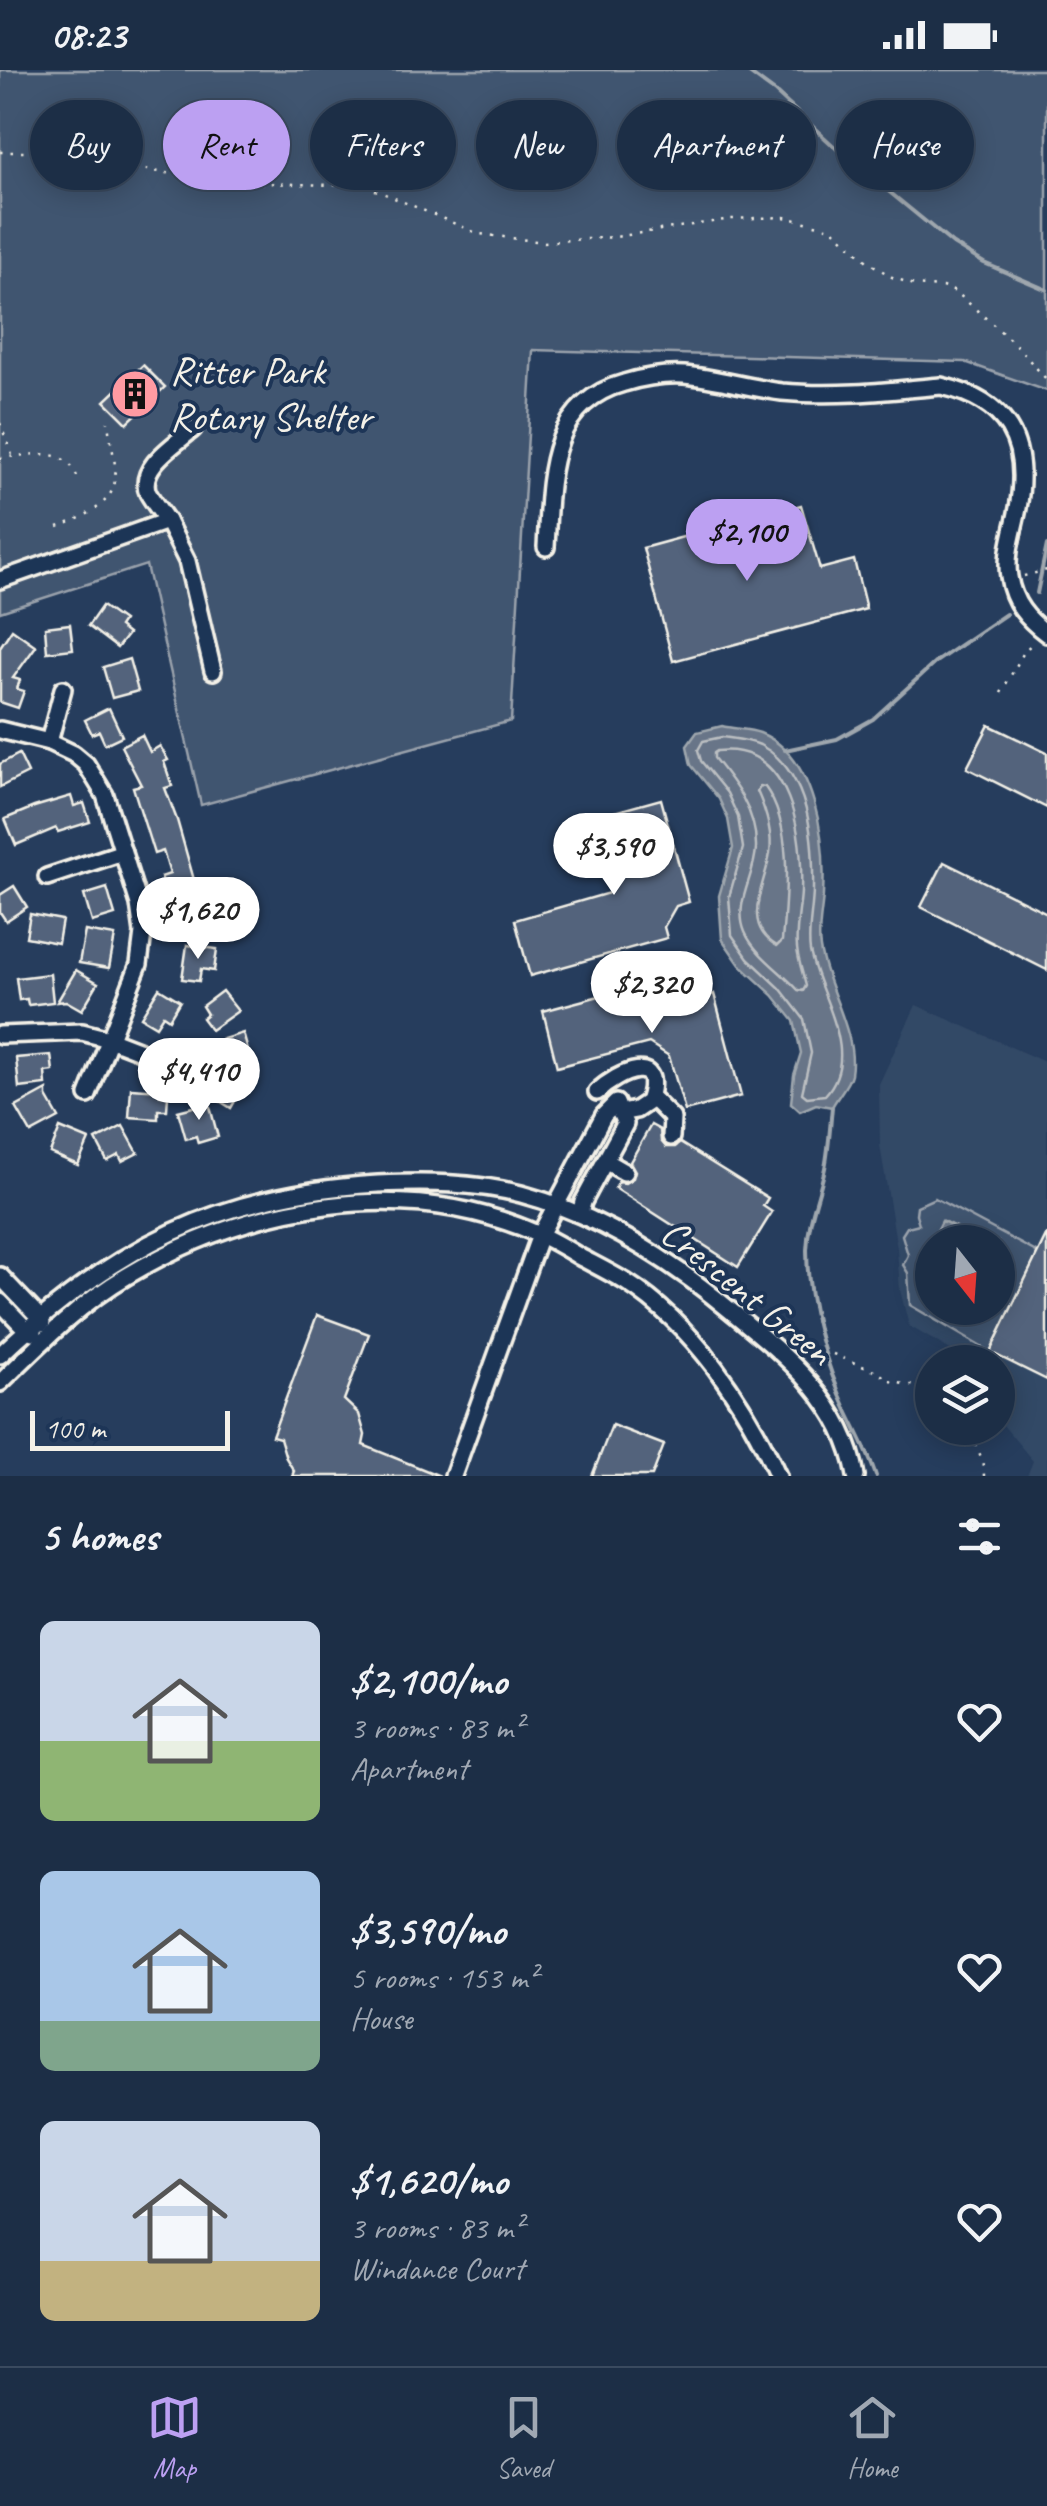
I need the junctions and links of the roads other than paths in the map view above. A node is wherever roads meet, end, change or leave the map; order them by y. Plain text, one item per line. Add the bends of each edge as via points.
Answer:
1 (193, 429) dead end
2 (167, 521) junction
3 (546, 547) dead end
4 (0, 580) edge
5 (1041, 636) edge
6 (213, 671) dead end
7 (64, 689) dead end
8 (0, 730) edge
9 (48, 742) junction
10 (123, 852) junction
11 (47, 877) dead end
12 (0, 1035) edge
13 (109, 1039) junction
14 (184, 1063) dead end
15 (596, 1092) dead end
16 (88, 1095) dead end
17 (651, 1097) junction
18 (620, 1112) junction
19 (670, 1136) dead end
20 (605, 1162) junction
21 (624, 1172) dead end
22 (556, 1206) junction
23 (580, 1214) junction
24 (540, 1235) junction
25 (0, 1276) edge
26 (0, 1302) edge
27 (40, 1318) junction
28 (26, 1330) junction
29 (48, 1336) junction
30 (0, 1355) edge
31 (0, 1383) edge
32 (454, 1476) edge
33 (778, 1476) edge
34 (856, 1476) edge

1 - 2 street via 145,479
2 - 4 street
2 - 6 street via 187,561
3 - 5 street via 552,469 563,430 582,405 615,386 680,375 828,395 941,386 983,400 1012,432 1022,476 1009,580
7 - 9 street
8 - 9 street
9 - 10 street via 92,772
10 - 11 street
10 - 13 street via 140,904 142,948
12 - 13 street via 82,1032
13 - 14 street
13 - 16 street
15 - 17 street via 611,1078 642,1070
17 - 18 street via 636,1110
17 - 19 street via 672,1118
18 - 20 street via 625,1124
18 - 22 street via 616,1103 604,1115
20 - 21 street
20 - 23 street
22 - 23 street, Crescent Green
22 - 24 street
22 - 27 street, Crescent Green via 459,1183 281,1195 225,1210 152,1242
23 - 34 street, Crescent Green via 682,1272 807,1377 847,1442
24 - 29 street, Crescent Green via 440,1207 327,1204 270,1216 167,1254 124,1277
24 - 32 street
24 - 33 street, Crescent Green via 628,1284 696,1344 728,1386
25 - 27 street
26 - 28 street
27 - 28 street, Crescent Green
27 - 29 street
28 - 29 street
28 - 30 street, Crescent Green
29 - 31 street, Crescent Green

